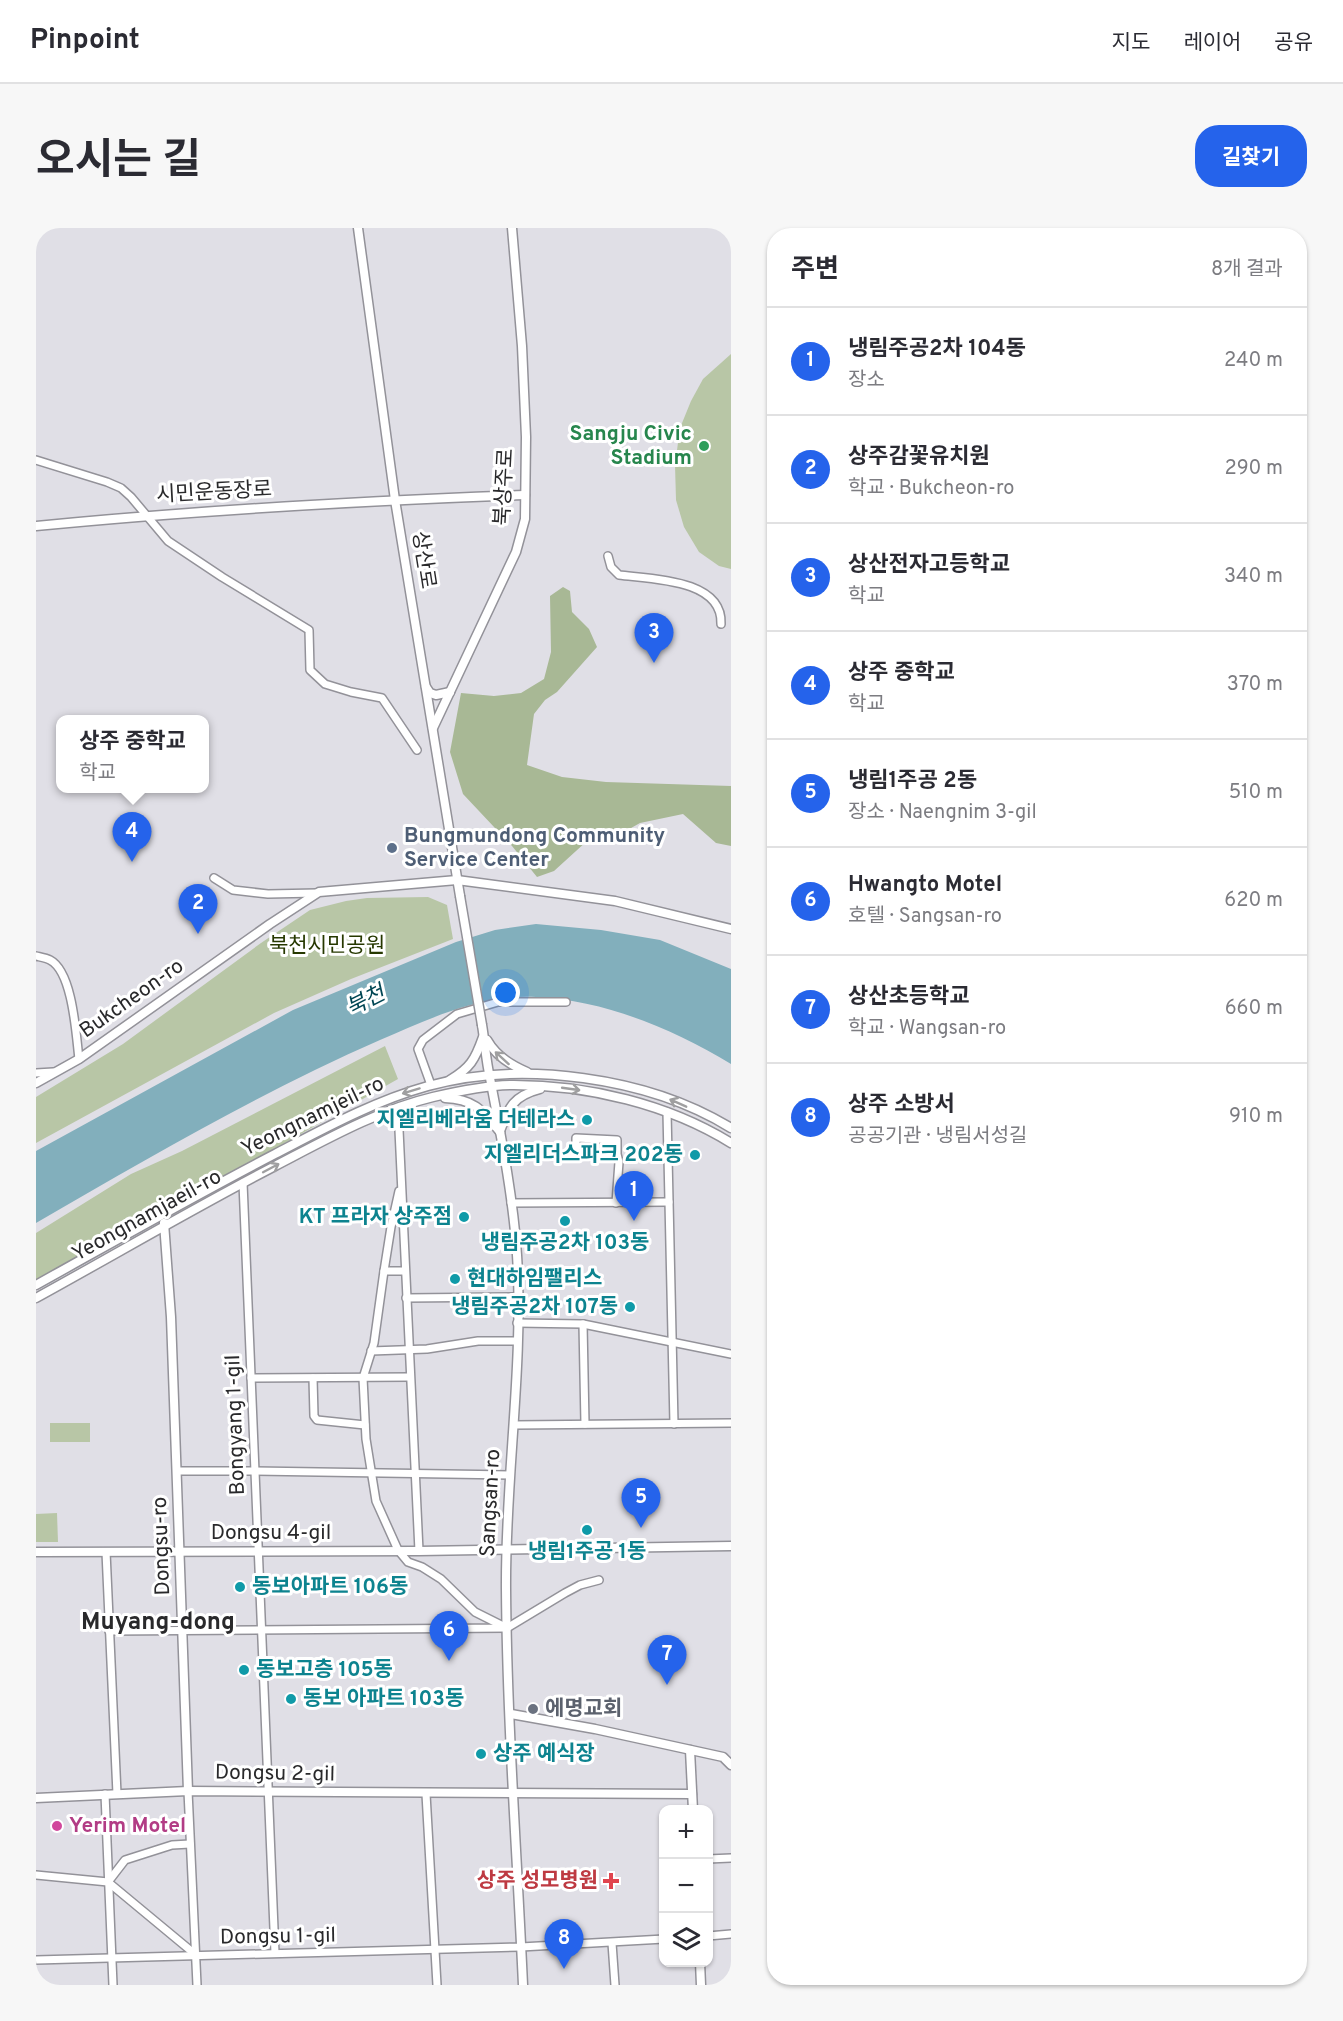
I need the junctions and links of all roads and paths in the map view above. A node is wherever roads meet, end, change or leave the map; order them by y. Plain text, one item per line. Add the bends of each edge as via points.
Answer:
1 (358, 228) edge
2 (512, 228) edge
3 (36, 460) edge
4 (525, 495) junction
5 (395, 500) junction
6 (146, 515) junction
7 (36, 526) edge
8 (608, 556) dead end
9 (721, 624) dead end
10 (424, 684) junction
11 (450, 692) junction
12 (433, 729) junction
13 (417, 750) dead end
14 (214, 878) dead end
15 (457, 880) junction
16 (320, 892) junction
17 (731, 929) edge
18 (36, 956) edge
19 (566, 1002) dead end
20 (483, 1030) junction
21 (79, 1059) junction
22 (52, 1072) junction
23 (36, 1073) edge
24 (528, 1073) junction
25 (489, 1076) junction
26 (36, 1083) edge
27 (444, 1083) junction
28 (431, 1085) junction
29 (491, 1086) junction
30 (549, 1087) junction
31 (432, 1098) junction
32 (398, 1109) junction
33 (667, 1112) junction
34 (731, 1128) edge
35 (500, 1132) junction
36 (731, 1143) edge
37 (617, 1154) junction
38 (401, 1182) junction
39 (243, 1183) junction
40 (669, 1202) junction
41 (510, 1203) junction
42 (616, 1203) junction
43 (163, 1214) junction
44 (165, 1226) junction
45 (405, 1270) junction
46 (384, 1271) junction
47 (36, 1285) edge
48 (518, 1297) junction
49 (36, 1298) edge
50 (406, 1298) junction
51 (518, 1323) junction
52 (583, 1324) junction
53 (517, 1341) junction
54 (672, 1342) junction
55 (409, 1350) junction
56 (371, 1351) junction
57 (731, 1354) edge
58 (410, 1377) junction
59 (251, 1378) junction
60 (312, 1378) junction
61 (363, 1378) junction
62 (731, 1423) edge
63 (585, 1424) junction
64 (674, 1424) junction
65 (365, 1425) junction
66 (514, 1425) junction
67 (177, 1471) junction
68 (255, 1471) junction
69 (371, 1473) junction
70 (415, 1473) junction
71 (510, 1475) junction
72 (731, 1546) edge
73 (507, 1549) junction
74 (398, 1550) junction
75 (258, 1551) junction
76 (419, 1551) junction
77 (36, 1552) edge
78 (106, 1552) junction
79 (180, 1552) junction
80 (599, 1580) dead end
81 (507, 1628) junction
82 (261, 1629) junction
83 (183, 1630) junction
84 (109, 1631) junction
85 (510, 1714) junction
86 (690, 1750) junction
87 (731, 1765) edge
88 (188, 1791) junction
89 (268, 1791) junction
90 (514, 1793) junction
91 (105, 1794) junction
92 (117, 1794) junction
93 (426, 1794) junction
94 (692, 1794) junction
95 (36, 1798) edge
96 (693, 1805) edge
97 (190, 1844) junction
98 (731, 1858) edge
99 (713, 1859) edge
100 (36, 1875) edge
101 (108, 1882) junction
102 (731, 1934) edge
103 (713, 1936) edge
104 (659, 1940) edge
105 (612, 1943) junction
106 (521, 1947) junction
107 (436, 1949) junction
108 (275, 1953) junction
109 (196, 1955) junction
110 (111, 1958) junction
111 (36, 1960) edge
112 (700, 1967) edge
113 (113, 1985) edge
114 (197, 1985) edge
115 (437, 1985) edge
116 (522, 1985) edge
117 (615, 1985) edge
118 (701, 1985) edge

1 - 5 street, 상산로
2 - 4 street, 북상주로 via 522,346
3 - 6 street via 122,488
4 - 5 street, 시민운동장로
4 - 11 street, 북상주로 via 525,519 516,552
5 - 6 street, 시민운동장로
5 - 10 street, 상산로
6 - 7 street, 시민운동장로
6 - 13 street via 168,541 309,630 310,670 325,684 382,698
8 - 9 street via 619,575 698,589 715,601
10 - 11 street via 430,693
10 - 12 street, 상산로
11 - 12 street, 북상주로
12 - 15 street, 상산로
14 - 16 street via 233,890 268,894
15 - 16 street, Bukcheon-ro
15 - 17 street, Bukcheon-ro via 615,901
15 - 20 street, 상산로, bridge
16 - 21 street, Bukcheon-ro
18 - 21 street via 51,960 64,977 74,1011
19 - 28 street via 498,1002 457,1014 423,1040 418,1049
24 -> 20 street via 511,1066 490,1047
20 - 25 street, Sangsan-ro
20 - 27 street via 472,1063
21 - 22 street, Bukcheon-ro
22 - 23 street
22 - 26 street, Bukcheon-ro
24 - 25 street, Yeongnamjeil-ro
34 -> 24 street, Yeongnamjeil-ro via 671,1099 625,1086
25 - 27 street, Yeongnamjeil-ro
25 - 29 street, Sangsan-ro
27 - 28 street, Yeongnamjeil-ro
28 -> 43 street, Yeongnamjeil-ro via 350,1115
29 - 30 street, Yeongnamjaeil-ro
29 - 31 street, Yeongnamjaeil-ro
29 - 35 street, Sangsan-ro
30 -> 33 street, Yeongnamjaeil-ro
30 - 35 street via 527,1092 517,1099 509,1107
31 - 32 street, Yeongnamjaeil-ro
31 - 35 street via 467,1100
32 - 38 street
39 -> 32 street, Yeongnamjaeil-ro via 356,1125
33 - 36 street, Yeongnamjaeil-ro
33 - 40 street
35 - 41 street, Sangsan-ro
37 - 37 street via 576,1153 576,1138 617,1140
37 - 42 street
38 - 45 street
38 - 46 street
39 - 44 street, Yeongnamjaeil-ro
39 - 59 street, Bongyang 1-gil
40 - 42 street
40 - 54 street
41 - 42 street
41 - 48 street, Sangsan-ro
43 - 44 street, Dongsu-ro
43 - 47 street, Yeongnamjeil-ro
44 - 49 street, Yeongnamjaeil-ro
44 - 67 street, Dongsu-ro
45 - 46 street
45 - 50 street
46 - 56 street
48 - 50 street
48 - 51 street, Sangsan-ro
50 - 55 street
51 - 52 street
51 - 53 street, Sangsan-ro
52 - 54 street
52 - 63 street
53 - 55 street via 478,1341
53 - 66 street, Sangsan-ro
54 - 57 street
54 - 64 street
55 - 56 street
55 - 58 street
56 - 61 street
58 - 61 street
58 - 70 street
59 - 60 street
59 - 68 street, Bongyang 1-gil
60 - 61 street
60 - 65 street via 317,1420
61 - 65 street
62 - 64 street
63 - 64 street
63 - 66 street
65 - 69 street
66 - 71 street, Sangsan-ro
67 - 68 street
67 - 79 street, Dongsu-ro
68 - 69 street
68 - 75 street, Bongyang 1-gil
69 - 70 street
69 - 74 street via 384,1524
70 - 71 street
70 - 76 street
71 - 73 street, Sangsan-ro
72 - 73 street, Dongsu 4-gil
73 - 76 street, Dongsu 4-gil
73 - 81 street, Sangsan-ro
74 - 75 street, Dongsu 4-gil
74 - 76 street, Dongsu 4-gil
74 - 81 street via 408,1562 441,1579 475,1612
75 - 79 street, Dongsu 4-gil
75 - 82 street, Bongyang 1-gil
77 - 78 street, Dongsu 4-gil
78 - 79 street, Dongsu 4-gil
78 - 84 street
79 - 83 street, Dongsu-ro
80 - 81 street via 573,1589
81 - 82 street
81 - 85 street, Sangsan-ro
82 - 83 street
82 - 89 street, Bongyang 1-gil
83 - 84 street
83 - 88 street, Dongsu-ro
84 - 92 street
85 - 86 street
85 - 90 street, Sangsan-ro
86 - 87 street via 723,1756
86 - 94 street
88 - 89 street, Dongsu 2-gil
88 - 92 street, Dongsu 2-gil
88 - 97 street, Dongsu-ro
89 - 93 street, Dongsu 2-gil
89 - 108 street, Bongyang 1-gil
90 - 93 street, Dongsu 2-gil
90 - 94 street, Dongsu 2-gil
90 - 106 street, Sangsan-ro
91 - 92 street, Dongsu 2-gil
91 - 95 street, Dongsu 2-gil
91 - 101 street
93 - 107 street
94 - 96 street
97 - 101 street via 172,1845 125,1860
97 - 109 street, Dongsu-ro
98 - 99 street
100 - 101 street
101 - 109 street
101 - 110 street
102 - 103 street
104 - 105 street, Dongsu 1-gil
105 - 106 street, Dongsu 1-gil
105 - 117 street
106 - 107 street, Dongsu 1-gil
106 - 116 street, Sangsan-ro
107 - 108 street, Dongsu 1-gil
107 - 115 street
108 - 109 street, Dongsu 1-gil
109 - 110 street, Dongsu 1-gil
109 - 114 street, Dongsu-ro
110 - 111 street, Dongsu 1-gil
110 - 113 street
112 - 118 street

